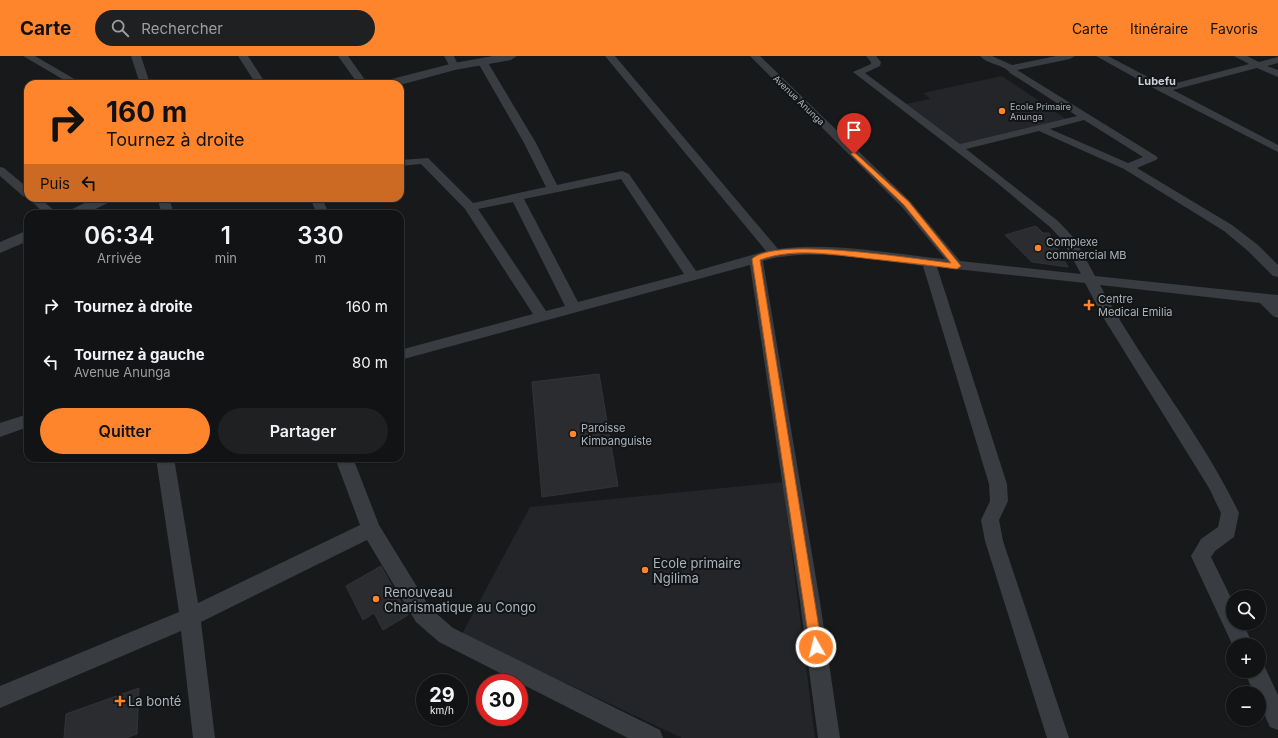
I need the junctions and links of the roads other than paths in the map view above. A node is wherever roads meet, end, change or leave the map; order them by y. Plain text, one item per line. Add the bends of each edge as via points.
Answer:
1 (28, 56) edge
2 (136, 56) edge
3 (243, 56) edge
4 (343, 56) edge
5 (511, 56) edge
6 (610, 56) edge
7 (755, 56) edge
8 (871, 56) edge
9 (985, 56) edge
10 (1070, 56) edge
11 (1101, 56) edge
12 (1239, 56) edge
13 (1278, 60) edge
14 (451, 61) edge
15 (482, 61) junction
16 (1258, 65) junction
17 (1012, 68) junction
18 (1278, 74) edge
19 (71, 80) edge
20 (144, 80) edge
21 (258, 80) edge
22 (360, 80) edge
23 (399, 80) edge
24 (1163, 89) junction
25 (1086, 117) junction
26 (1040, 128) junction
27 (957, 148) junction
28 (1278, 149) edge
29 (404, 162) edge
30 (1128, 167) junction
31 (0, 170) edge
32 (553, 189) junction
33 (24, 191) edge
34 (516, 196) junction
35 (38, 202) edge
36 (98, 202) edge
37 (470, 206) junction
38 (47, 210) edge
39 (82, 210) edge
40 (24, 237) edge
41 (0, 248) edge
42 (774, 252) junction
43 (756, 259) junction
44 (930, 263) junction
45 (957, 266) junction
46 (1278, 273) edge
47 (692, 276) junction
48 (1090, 279) junction
49 (1272, 299) edge
50 (573, 307) junction
51 (1278, 313) edge
52 (541, 315) junction
53 (404, 353) edge
54 (24, 421) edge
55 (0, 430) edge
56 (166, 462) edge
57 (346, 462) edge
58 (371, 529) junction
59 (190, 617) junction
60 (1240, 638) edge
61 (1258, 678) edge
62 (0, 698) edge
63 (1278, 719) edge
64 (204, 738) edge
65 (652, 738) edge
66 (829, 738) edge
67 (1058, 738) edge

1 - 19 street
2 - 20 street
3 - 21 street
4 - 22 street
5 - 15 street
6 - 42 street
7 - 45 street, Avenue Anunga via 906,204
8 - 27 street via 876,62 875,66 858,72
9 - 17 street
10 - 17 street
11 - 24 street
12 - 16 street
13 - 16 street
14 - 15 street
14 - 23 street
15 - 32 street via 530,143
16 - 18 street
16 - 24 street
17 - 25 street
24 - 28 street
25 - 26 street
25 - 30 street via 1152,158
26 - 27 street
26 - 30 street
27 - 48 street via 1054,224 1069,239
29 - 37 street via 424,160
30 - 46 street via 1228,228
31 - 33 street
32 - 34 street
32 - 47 street via 607,177 625,176
34 - 37 street
34 - 50 street
35 - 38 street
36 - 39 street
37 - 52 street
40 - 41 street
42 - 43 street
42 - 44 street via 794,250 846,253
43 - 47 street
43 - 66 street
44 - 45 street
44 - 67 street via 998,484 999,501 990,520 994,541
45 - 48 street
47 - 50 street
48 - 49 street
48 - 60 street via 1110,317 1197,453 1230,513 1227,531 1208,545 1201,556
49 - 51 street
50 - 52 street
52 - 53 street
54 - 55 street
56 - 59 street
57 - 58 street
58 - 59 street
58 - 65 street via 423,615 446,635
59 - 62 street
59 - 64 street
61 - 63 street

